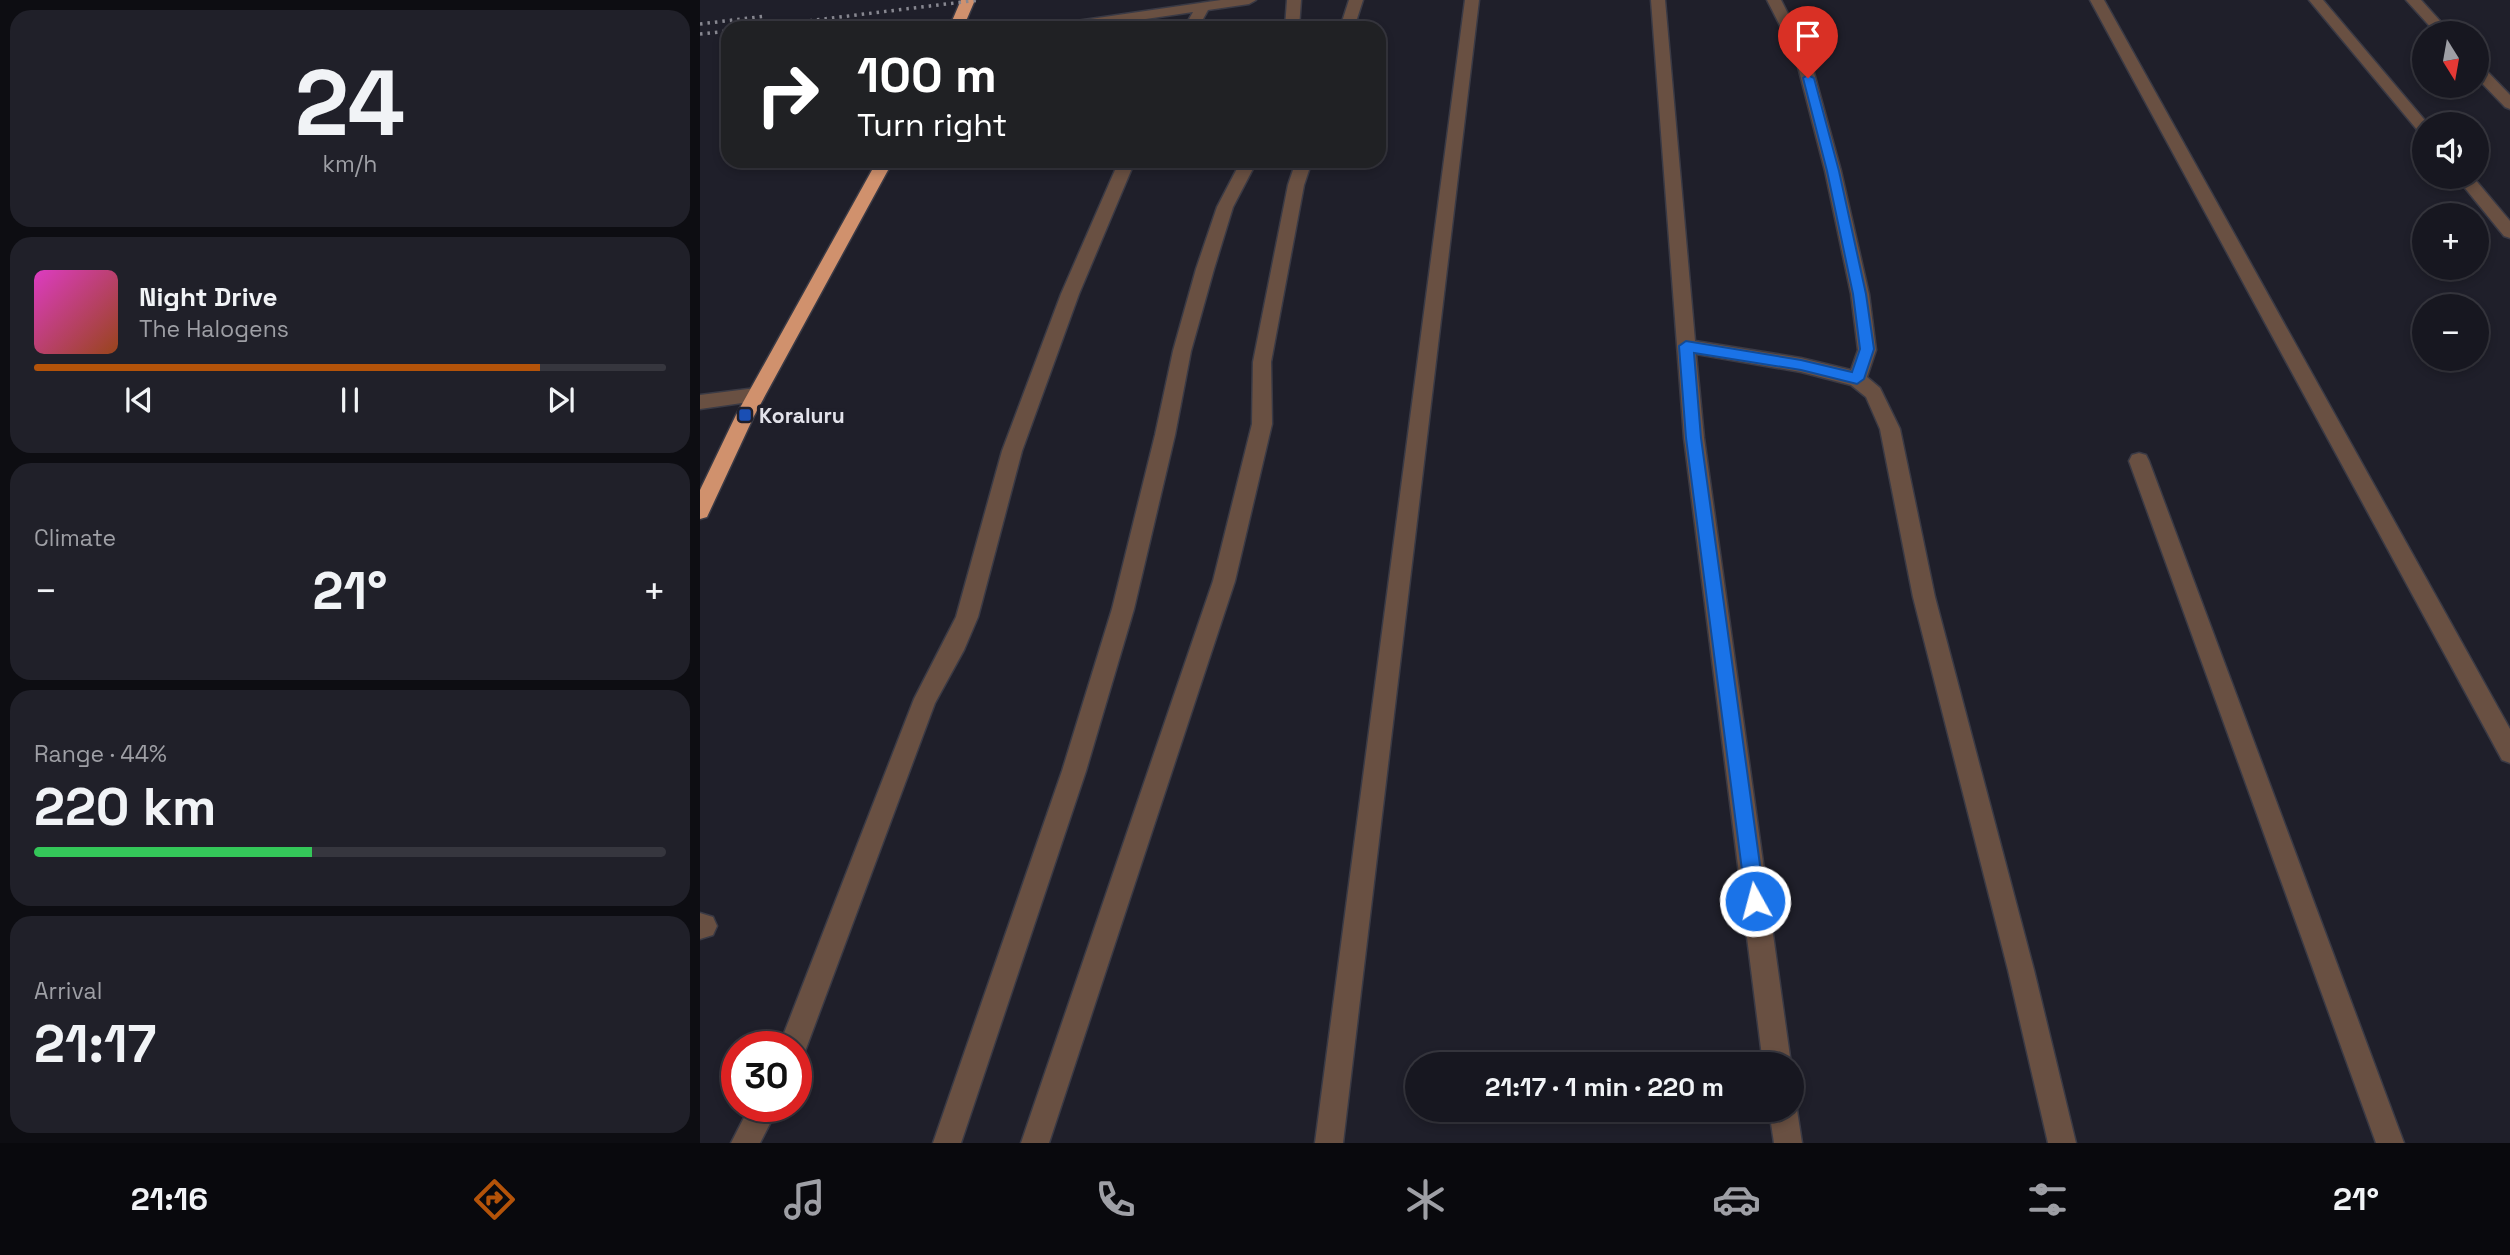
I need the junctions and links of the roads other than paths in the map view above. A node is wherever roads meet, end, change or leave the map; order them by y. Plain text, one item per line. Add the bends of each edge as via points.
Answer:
1 (968, 0) edge
2 (1249, 0) edge
3 (1294, 0) edge
4 (1356, 0) edge
5 (1472, 0) edge
6 (1658, 0) edge
7 (1774, 0) edge
8 (2097, 0) edge
9 (2316, 0) edge
10 (2413, 0) edge
11 (1203, 6) junction
12 (959, 21) edge
13 (1128, 21) edge
14 (1195, 21) edge
15 (1293, 21) edge
16 (1349, 21) edge
17 (2433, 21) edge
18 (2489, 82) edge
19 (2510, 104) edge
20 (2412, 115) edge
21 (881, 168) edge
22 (1124, 168) edge
23 (1245, 168) edge
24 (1302, 168) edge
25 (2473, 189) edge
26 (2510, 232) edge
27 (1686, 346) junction
28 (1857, 379) junction
29 (756, 395) junction
30 (700, 402) edge
31 (2139, 461) dead end
32 (700, 511) edge
33 (2510, 752) edge
34 (799, 1031) edge
35 (1775, 1052) edge
36 (756, 1122) edge
37 (1785, 1122) edge
38 (745, 1143) edge
39 (947, 1143) edge
40 (1035, 1143) edge
41 (1329, 1143) edge
42 (1788, 1143) edge
43 (2062, 1143) edge
44 (2390, 1143) edge

1 - 12 highway
2 - 11 street
3 - 15 street
4 - 16 street
5 - 41 street
6 - 27 street
7 - 28 street via 1802,55 1860,294 1867,349
8 - 33 street
9 - 20 street
10 - 17 street
11 - 13 street
11 - 14 street
18 - 19 street
21 - 29 highway
22 - 34 street via 1070,294 1012,451 963,625 925,699
23 - 39 street via 1225,207 1182,351 1123,610
24 - 40 street via 1262,362 1262,424 1224,581
25 - 26 street
27 - 28 street
27 - 35 street via 1694,438
28 - 43 street via 1872,393 1890,429 1924,597
29 - 30 street
29 - 32 highway
31 - 44 street
36 - 38 street
37 - 42 street

